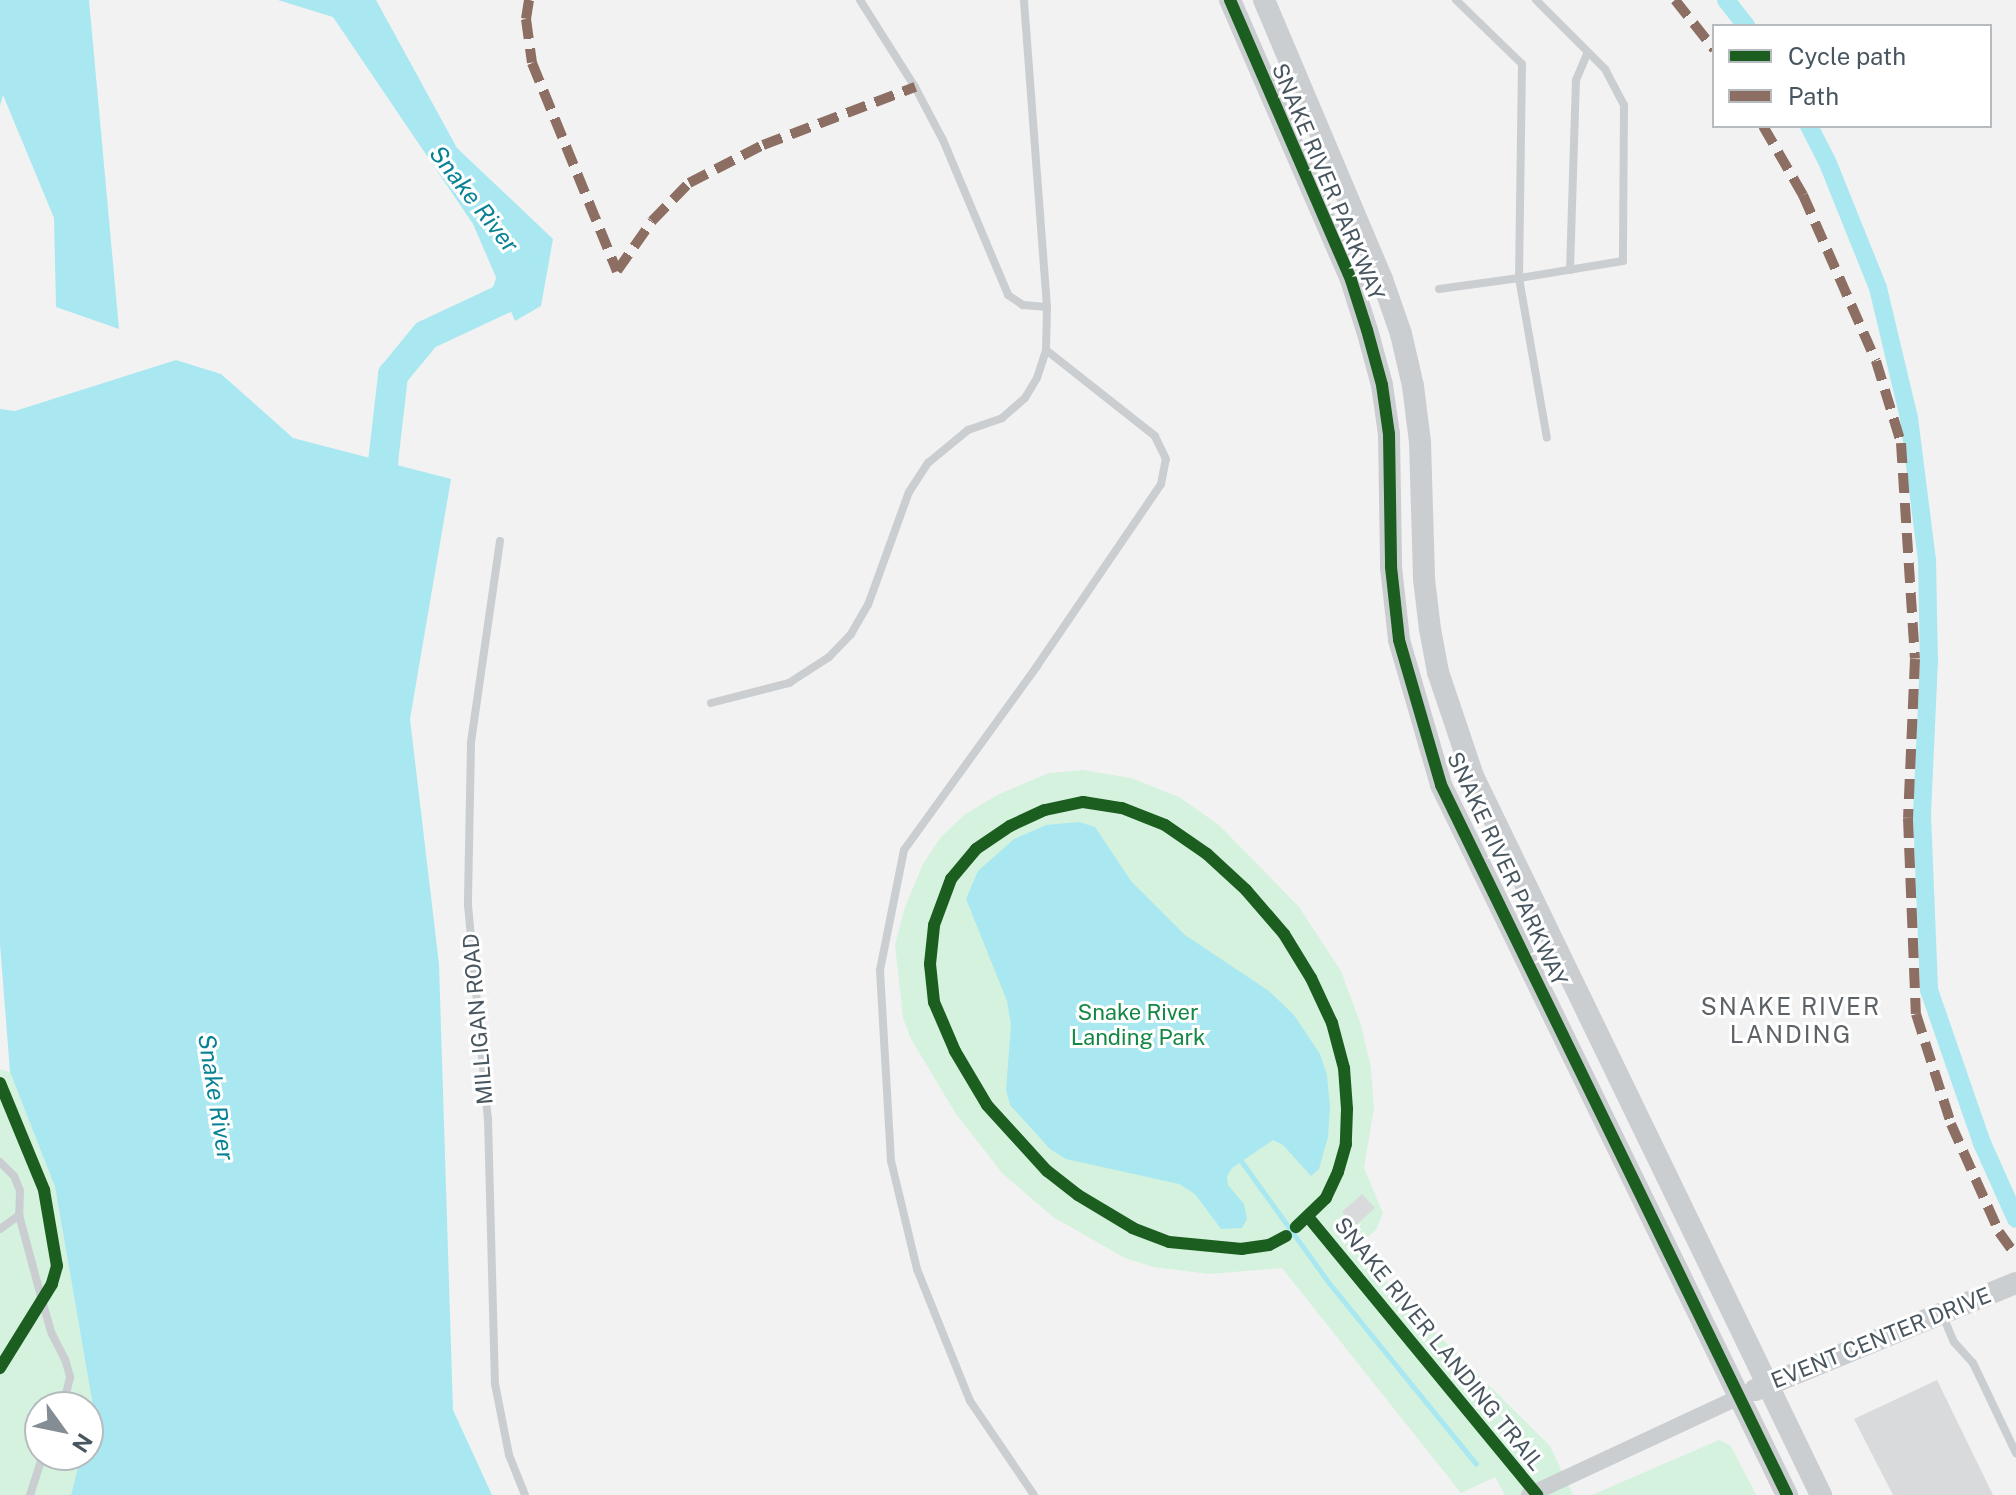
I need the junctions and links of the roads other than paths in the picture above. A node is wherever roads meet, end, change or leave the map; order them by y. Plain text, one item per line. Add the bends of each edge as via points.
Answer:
1 (860, 0) edge
2 (1024, 0) edge
3 (1230, 0) edge
4 (1264, 0) edge
5 (1456, 0) edge
6 (1536, 0) edge
7 (1588, 52) junction
8 (1570, 270) junction
9 (1519, 278) junction
10 (1439, 289) dead end
11 (1047, 307) junction
12 (1046, 350) junction
13 (1547, 438) dead end
14 (500, 541) dead end
15 (711, 703) dead end
16 (0, 1162) edge
17 (19, 1215) junction
18 (0, 1229) edge
19 (2016, 1283) edge
20 (1942, 1313) junction
21 (1767, 1385) junction
22 (67, 1391) edge
23 (1739, 1397) junction
24 (2016, 1453) edge
25 (38, 1471) edge
26 (30, 1495) edge
27 (525, 1495) edge
28 (1034, 1495) edge
29 (1529, 1495) edge
30 (1787, 1495) edge
31 (1821, 1495) edge

1 - 11 lane via 943,140 1008,295 1023,305
2 - 11 lane
3 - 23 street, SNAKE RIVER PARKWAY via 1351,280 1371,344 1389,434 1391,567 1399,640 1441,785
4 - 21 street, SNAKE RIVER PARKWAY via 1401,334 1420,442 1430,629 1438,672 1473,776
5 - 9 lane via 1522,64
6 - 7 lane
7 - 8 lane via 1576,80
7 - 8 lane via 1605,69 1624,105 1623,261
8 - 9 lane
9 - 10 lane
9 - 13 lane
11 - 12 lane
12 - 15 lane via 1025,398 1002,418 968,430 928,463 909,492 868,605 851,634 829,657 789,683
12 - 28 lane via 1155,436 1166,459 1161,484 904,850 880,970 891,1161 917,1269 970,1401
14 - 27 lane, MILLIGAN ROAD via 471,743 468,905 488,1119 495,1384 509,1455
16 - 17 lane via 20,1191
17 - 18 lane
17 - 22 lane via 52,1334 68,1368
19 - 20 street, EVENT CENTER DRIVE
20 - 21 street, EVENT CENTER DRIVE
20 - 24 lane via 1954,1342 1973,1363
21 - 23 street, EVENT CENTER DRIVE
21 - 31 street, SNAKE RIVER PARKWAY
23 - 29 street, EVENT CENTER DRIVE
23 - 30 street, SNAKE RIVER PARKWAY
25 - 26 lane

